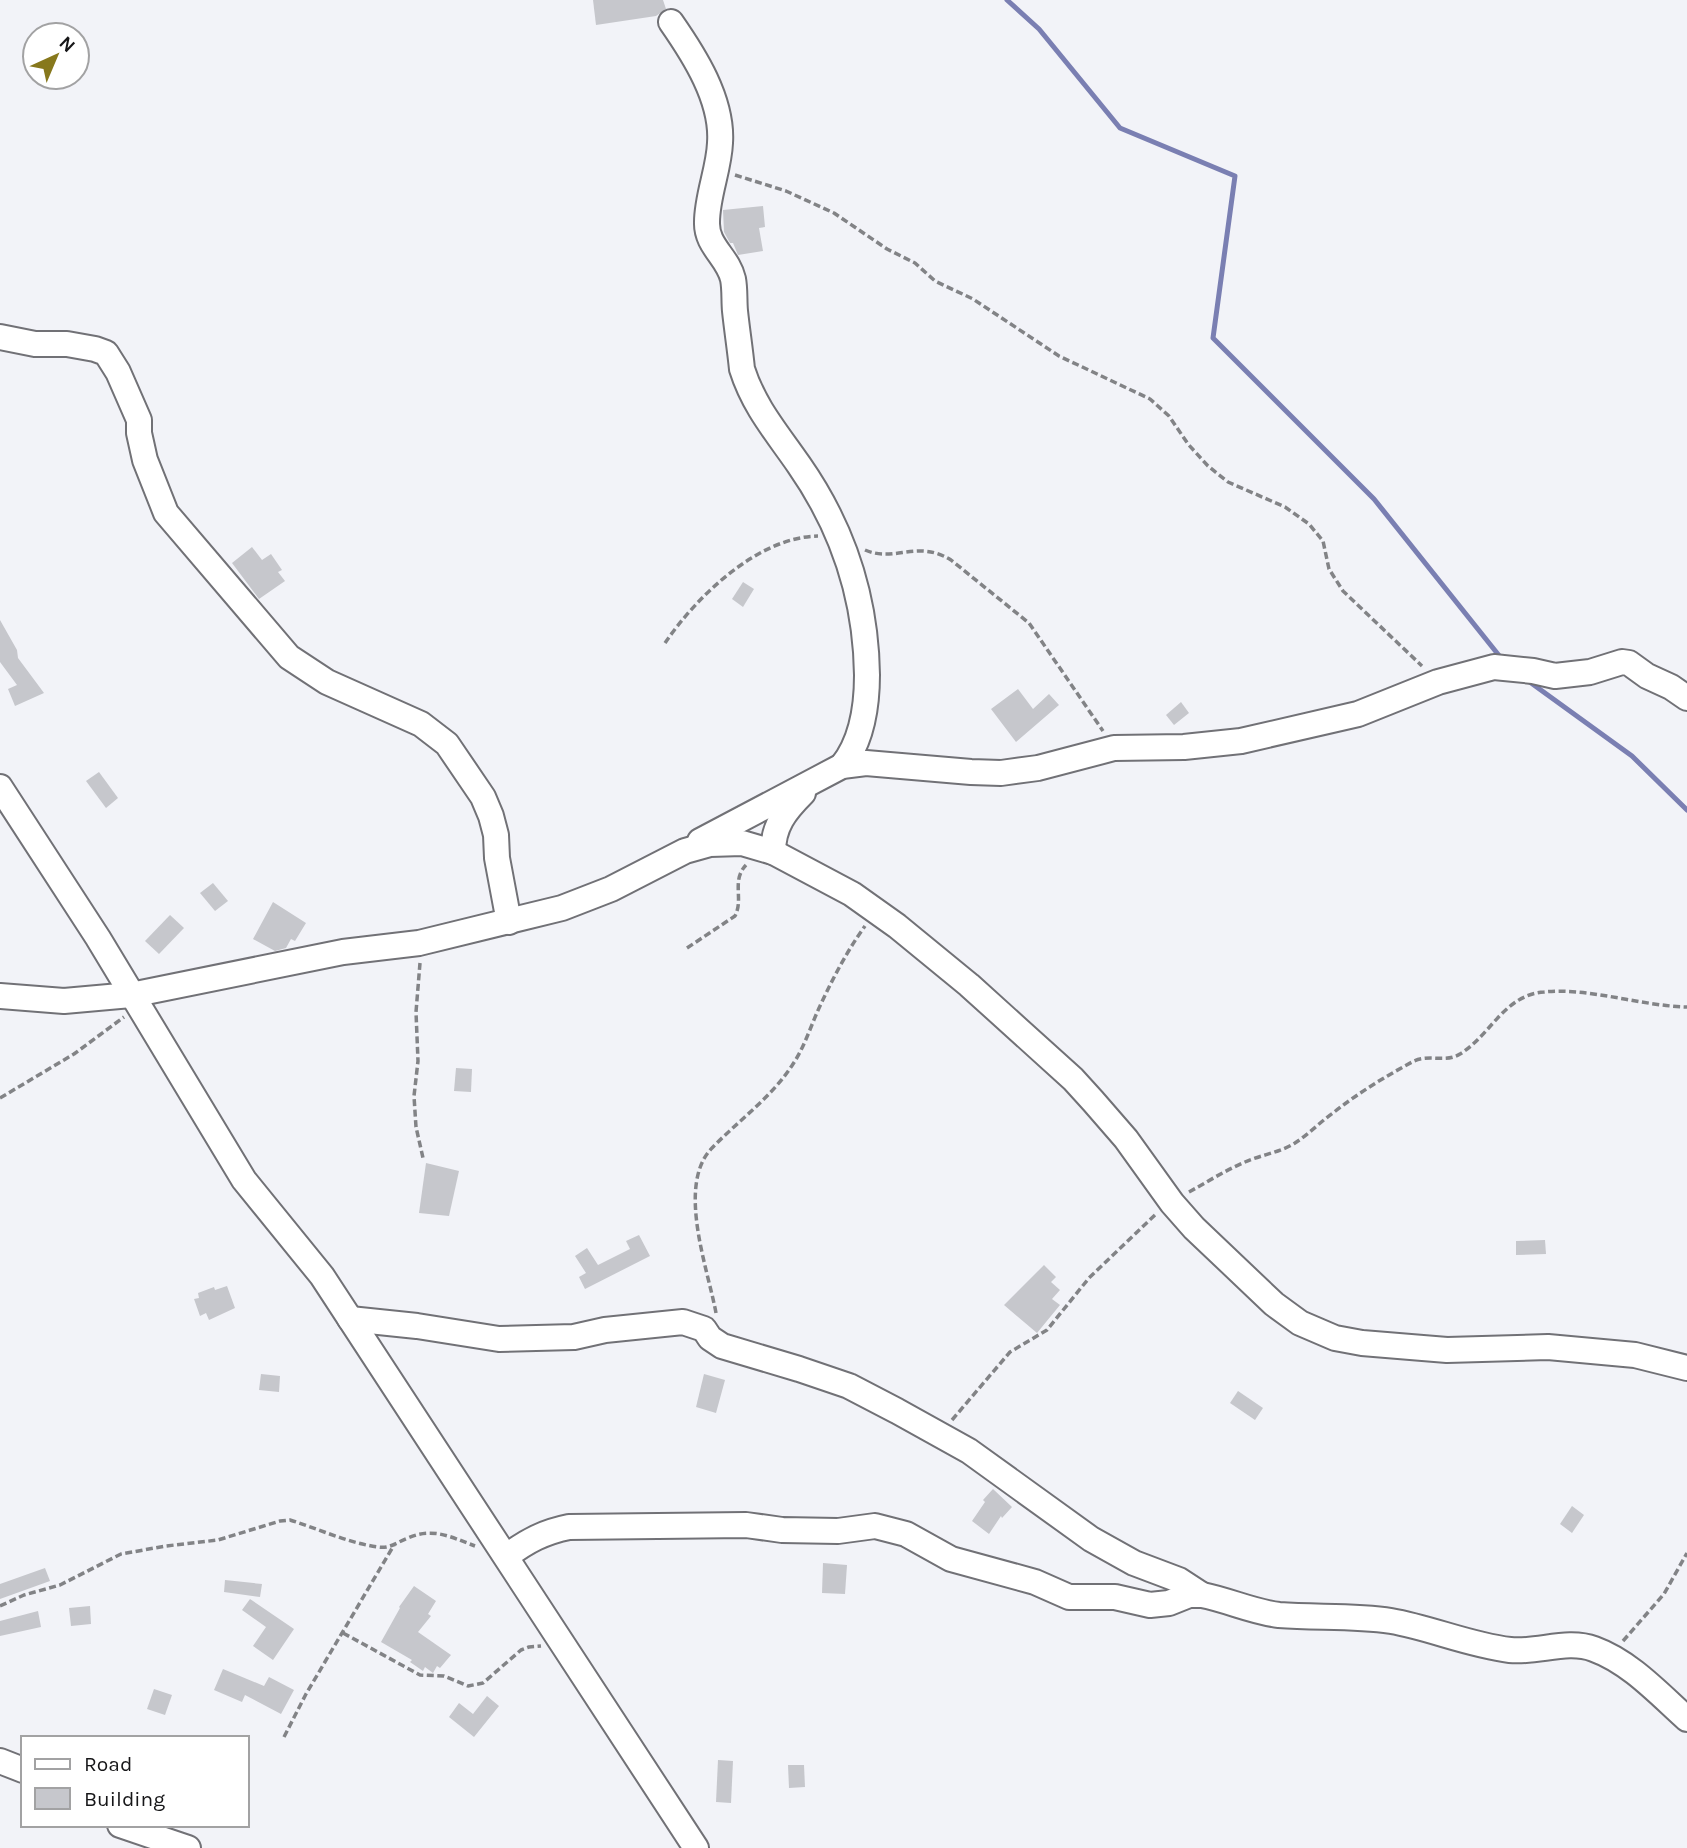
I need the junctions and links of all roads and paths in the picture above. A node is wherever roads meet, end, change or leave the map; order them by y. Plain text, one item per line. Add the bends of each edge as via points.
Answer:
1 (671, 22) dead end
2 (717, 170) junction
3 (0, 337) edge
4 (840, 537) junction
5 (665, 643) dead end
6 (1438, 682) junction
7 (1687, 698) edge
8 (1114, 748) junction
9 (842, 766) junction
10 (813, 782) junction
11 (0, 787) edge
12 (685, 851) junction
13 (773, 852) junction
14 (876, 911) junction
15 (509, 922) junction
16 (419, 943) junction
17 (687, 948) dead end
18 (0, 996) edge
19 (135, 1001) junction
20 (1687, 1007) edge
21 (0, 1098) edge
22 (423, 1158) dead end
23 (1172, 1203) junction
24 (350, 1319) junction
25 (722, 1346) junction
26 (1687, 1368) edge
27 (940, 1434) junction
28 (394, 1545) junction
29 (1687, 1553) edge
30 (507, 1556) junction
31 (1202, 1595) junction
32 (0, 1606) edge
33 (343, 1633) junction
34 (1608, 1655) junction
35 (574, 1659) junction
36 (1687, 1719) edge
37 (284, 1737) dead end
38 (0, 1761) edge
39 (21, 1769) edge
40 (126, 1827) edge
41 (188, 1848) edge
42 (696, 1848) edge

1 - 2 street via 713,98 721,141
2 - 4 street via 707,222 711,242 733,277 745,379 757,407 799,465
2 - 6 path via 786,191 834,212 915,263 935,281 973,299 1059,356 1150,399 1208,466 1228,482 1285,507 1309,524 1323,541 1329,569 1343,591
3 - 15 street via 106,353 139,419 145,460 166,513 289,657 327,682 421,724 447,744 491,816
4 - 5 path via 786,542 724,577 693,606
4 - 8 path via 877,554 921,550 951,560 1029,623
4 - 9 street via 860,599 867,682 856,743
6 - 7 street via 1494,667 1555,676 1622,662
6 - 8 street via 1358,714 1268,736 1184,747
8 - 9 street via 1000,773 866,763
9 - 10 street
10 - 12 street
10 - 13 street via 781,818 774,832
11 - 19 street
12 - 13 street via 724,842
12 - 15 street via 611,889
13 - 14 street
13 - 17 path via 747,863 738,875 735,916
14 - 23 street via 969,985 1073,1079 1126,1139
14 - 25 path via 831,984 794,1063 768,1095 712,1148 700,1168 696,1216
15 - 16 street
16 - 19 street via 343,952
16 - 22 path via 414,1104
18 - 19 street
19 - 21 path via 74,1054
19 - 24 street via 244,1180
20 - 23 path via 1578,993 1542,992 1521,998 1507,1006 1460,1054 1418,1059 1356,1096 1295,1143 1242,1163
23 - 26 street via 1274,1304 1300,1323 1335,1338 1447,1350 1520,1346 1592,1350
23 - 27 path via 1143,1224 1089,1278 1047,1330 1010,1352
24 - 25 street via 499,1339 574,1337 683,1322 704,1329
24 - 30 street
25 - 27 street via 849,1386
27 - 31 street via 1008,1477 1091,1539
28 - 30 path via 412,1536 444,1533
28 - 32 path via 378,1547 290,1520 280,1521 218,1540 121,1554 61,1585
28 - 33 path
29 - 34 path via 1651,1611
30 - 31 street via 545,1532 569,1527 747,1525 826,1531 875,1526 906,1534 951,1559 1035,1582 1069,1597 1115,1597 1150,1605
30 - 35 street
31 - 34 street via 1280,1615 1391,1621 1511,1650 1579,1645
33 - 35 path via 420,1675 444,1676 468,1686 482,1683 528,1647
33 - 37 path
34 - 36 street
35 - 42 street
38 - 39 street
40 - 41 street

